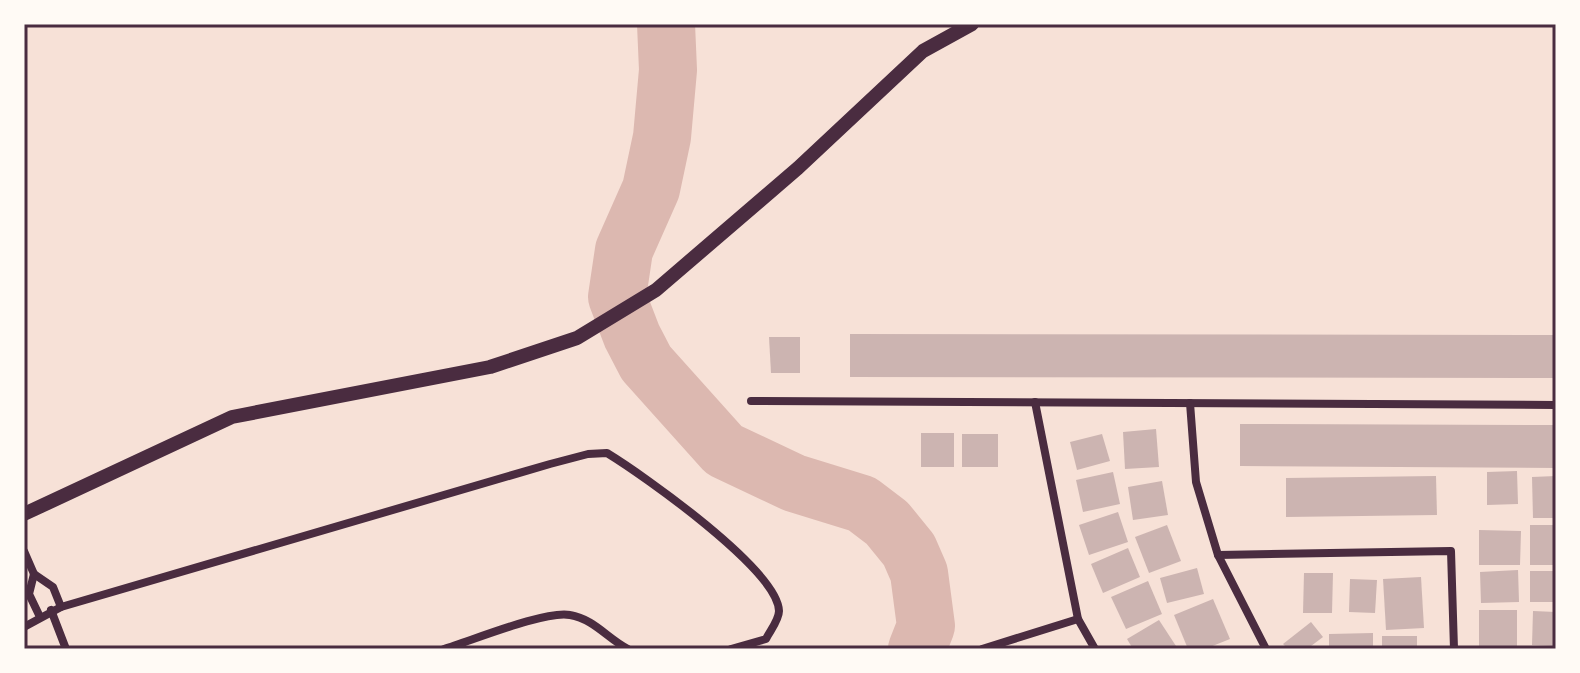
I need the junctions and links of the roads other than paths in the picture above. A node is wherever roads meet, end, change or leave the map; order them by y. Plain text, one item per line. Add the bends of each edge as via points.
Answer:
1 (972, 24) edge
2 (751, 401) dead end
3 (1035, 402) junction
4 (1190, 403) junction
5 (1556, 405) edge
6 (24, 514) edge
7 (24, 551) edge
8 (1218, 555) junction
9 (34, 574) junction
10 (56, 608) junction
11 (40, 617) junction
12 (1078, 619) junction
13 (24, 627) edge
14 (66, 649) edge
15 (444, 649) edge
16 (628, 649) edge
17 (731, 649) edge
18 (982, 649) edge
19 (1095, 649) edge
20 (1266, 649) edge
21 (1454, 649) edge

1 - 6 street via 923,51 656,290 577,338 490,367 232,417
2 - 3 street
3 - 4 street
3 - 12 street
4 - 5 street
4 - 8 street via 1196,482
7 - 9 street
8 - 20 street
8 - 21 street via 1451,551
9 - 10 street via 50,584
9 - 11 street via 29,594
10 - 11 street
10 - 14 street
10 - 17 street via 550,464 607,453 752,563 775,595 779,613 766,639
11 - 13 street
12 - 18 street
12 - 19 street
15 - 16 street via 568,614 595,625

